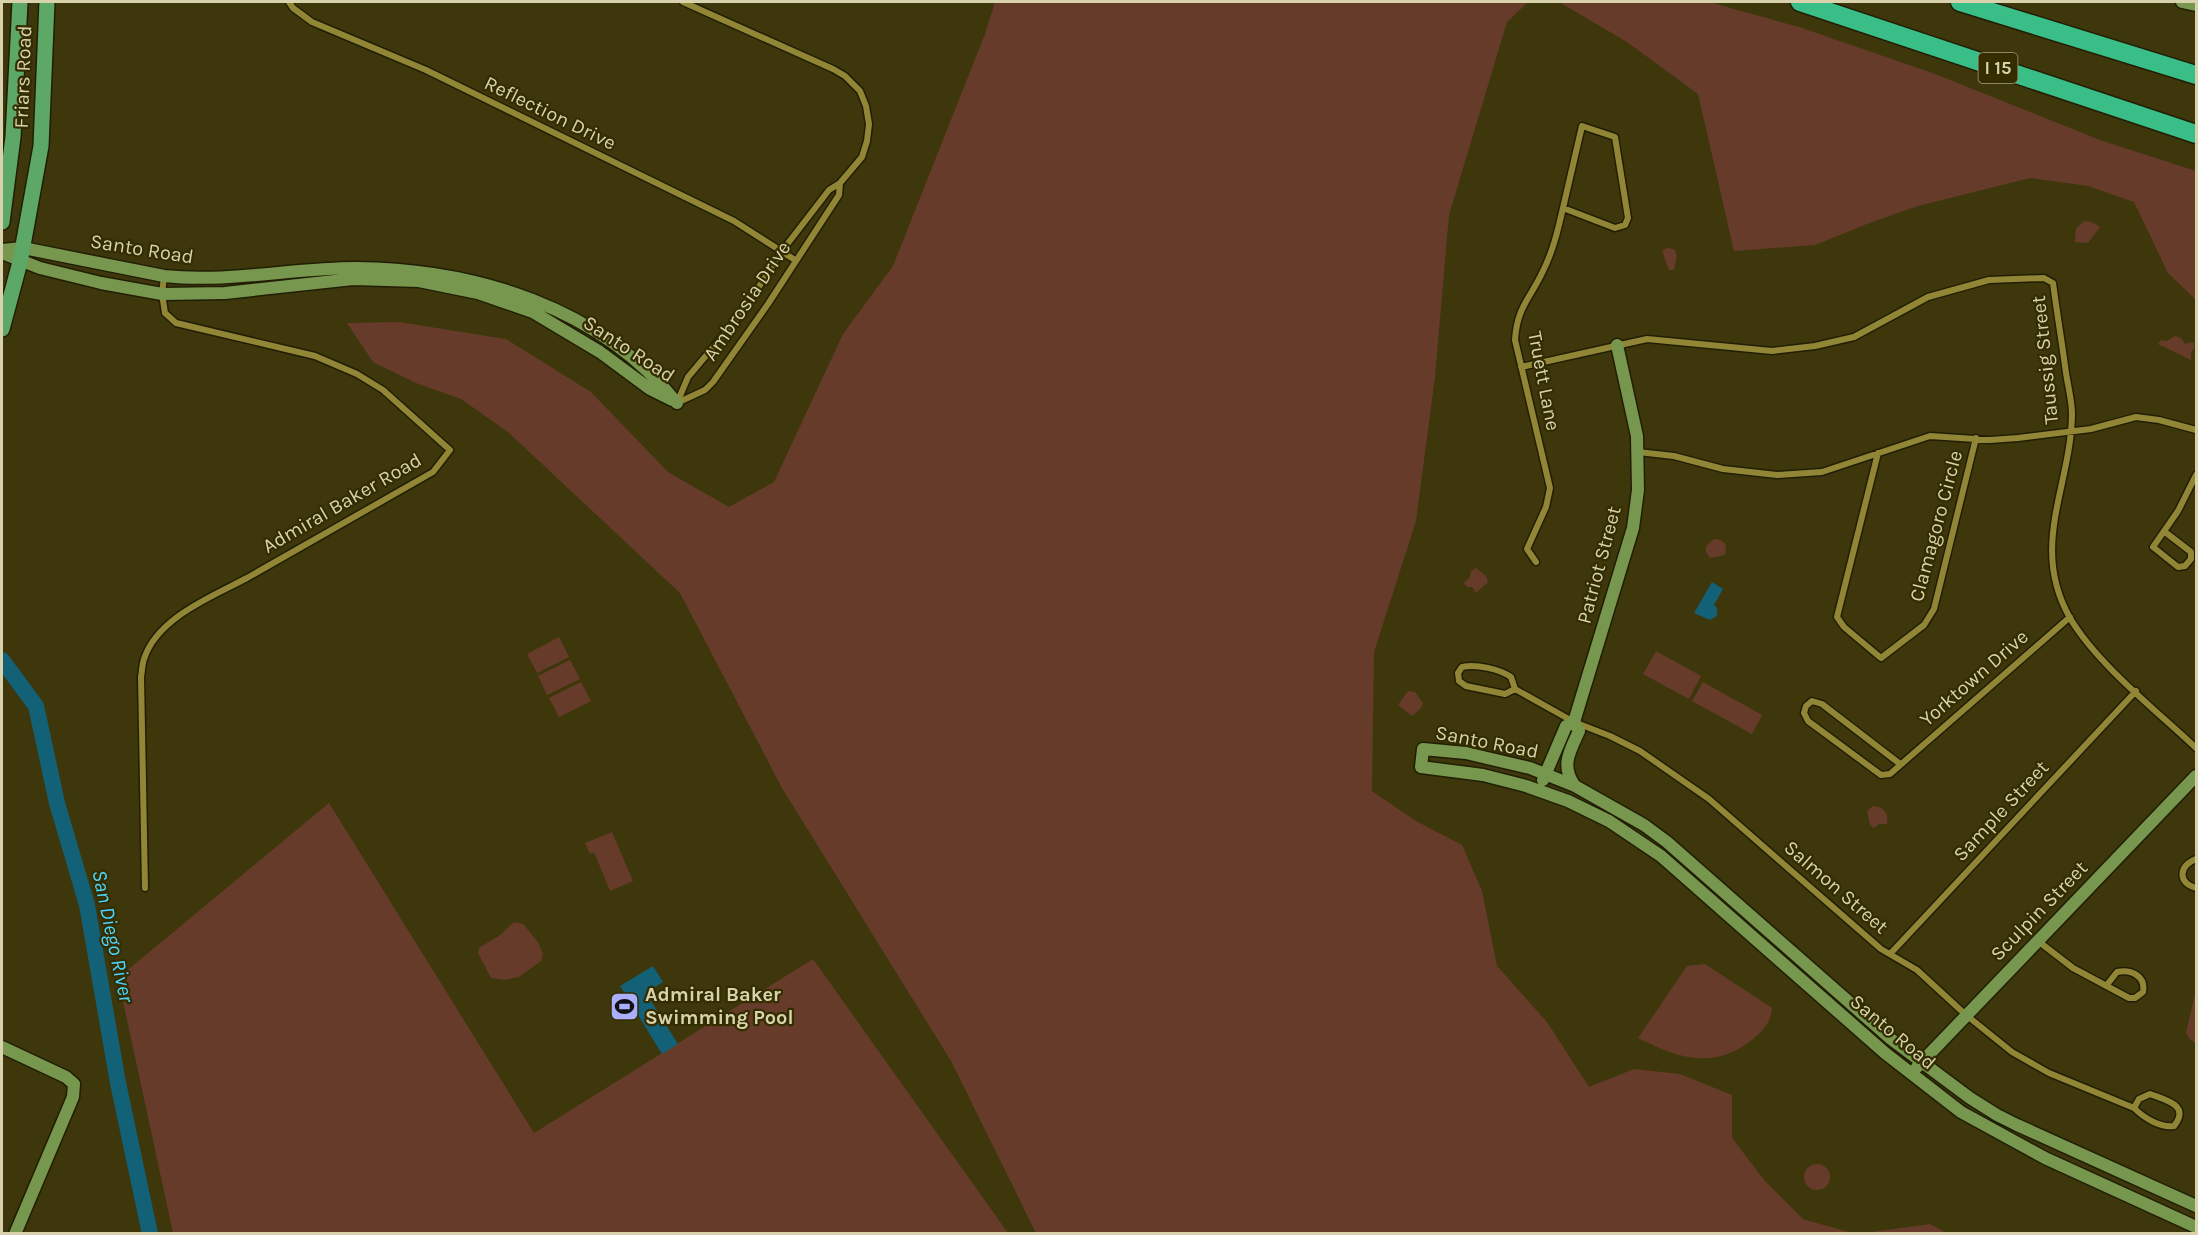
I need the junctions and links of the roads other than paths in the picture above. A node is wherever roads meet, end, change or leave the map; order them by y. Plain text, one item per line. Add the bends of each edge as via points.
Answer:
1 (20, 2) edge
2 (47, 2) edge
3 (289, 2) edge
4 (683, 2) edge
5 (1800, 2) edge
6 (1960, 2) edge
7 (2182, 2) edge
8 (2196, 5) edge
9 (2196, 75) edge
10 (2196, 134) edge
11 (840, 183) junction
12 (1563, 208) junction
13 (2, 222) edge
14 (2, 251) edge
15 (782, 251) junction
16 (22, 255) junction
17 (795, 260) junction
18 (164, 276) junction
19 (162, 294) junction
20 (2, 329) edge
21 (1617, 345) junction
22 (1521, 367) junction
23 (677, 403) junction
24 (2070, 430) junction
25 (2196, 430) edge
26 (1976, 438) junction
27 (1638, 452) junction
28 (1878, 453) junction
29 (2196, 478) edge
30 (2165, 532) junction
31 (1536, 561) dead end
32 (2070, 617) junction
33 (1515, 689) junction
34 (2136, 691) junction
35 (1574, 722) junction
36 (2196, 748) edge
37 (1900, 764) junction
38 (1546, 774) junction
39 (2196, 776) edge
40 (1575, 786) junction
41 (1539, 791) junction
42 (2196, 859) edge
43 (145, 888) dead end
44 (2196, 888) edge
45 (2038, 941) junction
46 (1891, 953) junction
47 (2106, 986) junction
48 (1966, 1015) junction
49 (2, 1047) edge
50 (1921, 1062) junction
51 (1910, 1073) junction
52 (2134, 1108) junction
53 (2196, 1206) edge
54 (2196, 1227) edge
55 (15, 1233) edge

1 - 13 main road, Friars Road via 13,136
2 - 16 main road, Friars Road via 41,146
3 - 15 street, Reflection Drive via 312,22 426,70 734,221
4 - 11 street, Ambrosia Drive via 833,69 860,91 869,124 867,141 862,157
5 - 10 highway, I 15
6 - 9 highway
7 - 8 street
11 - 15 street, Ambrosia Drive via 829,190
11 - 17 street, Ambrosia Drive via 839,195
12 - 12 street, Truett Lane via 1615,228 1625,225 1628,218 1615,137 1582,126
12 - 22 street, Truett Lane via 1543,272 1516,322
14 - 16 street, Santo Road
15 - 17 street, Reflection Drive
15 - 23 street, Ambrosia Drive via 742,313 688,377
16 - 18 street, Santo Road
16 - 19 street, Santo Road via 100,283
16 - 20 main road, Friars Road
17 - 23 street, Ambrosia Drive via 713,382
18 - 19 street, Admiral Baker Road
18 - 23 street, Santo Road via 231,277 354,268 426,271 489,284 540,302 588,326 659,380
19 - 23 street, Santo Road via 225,293 353,279 419,281 478,293 533,312
19 - 43 street, Admiral Baker Road via 165,313 183,326 315,356 357,374 383,390 450,450 433,472 217,592 172,619 155,638 144,659 141,678
21 - 22 street, Taussig Street
21 - 24 street, Taussig Street via 1647,339 1772,351 1815,346 1854,337 1928,297 1989,280 2044,278 2053,283 2072,413
21 - 27 street, Patriot Street
22 - 31 street, Truett Lane via 1550,488 1527,549
24 - 25 street via 2091,429 2136,417
24 - 26 street via 2018,438
24 - 32 street, Taussig Street via 2051,547 2057,584
26 - 28 street via 1930,436
26 - 28 street, Clamagoro Circle via 1934,609 1924,624 1881,658 1837,617
27 - 28 street via 1777,475 1822,471
27 - 35 street, Patriot Street via 1633,528
29 - 30 street
30 - 30 street via 2153,547 2178,567 2185,566 2191,552
32 - 34 street, Taussig Street via 2086,642
32 - 37 street, Yorktown Drive
33 - 33 street, Salmon Street via 1511,677 1504,672 1469,666 1458,673 1459,681 1466,686 1505,694
33 - 35 street, Salmon Street
34 - 36 street, Taussig Street
34 - 46 street, Sample Street
35 - 38 street, Patriot Street via 1566,726
35 - 40 street, Patriot Street via 1579,731 1566,760 1568,775
35 - 46 street, Salmon Street via 1640,751 1709,799 1881,949
37 - 37 street, Yorktown Drive via 1822,704 1812,701 1806,706 1808,721 1881,775 1890,774
38 - 40 street, Santo Road
38 - 41 street, Patriot Street
38 - 41 street, Santo Road via 1466,753 1423,749 1421,767 1483,775
39 - 45 street, Sculpin Street
40 - 50 street, Santo Road via 1619,809 1667,842
41 - 51 street, Santo Road via 1609,821 1661,856
42 - 44 street via 2188,862 2182,876
45 - 47 street via 2073,968
45 - 48 street, Sculpin Street
46 - 48 street, Salmon Street via 1917,970
47 - 47 street via 2135,998 2143,992 2144,984 2127,970 2117,972
48 - 50 street, Sculpin Street
48 - 52 street, Salmon Street via 2012,1052 2049,1073
49 - 55 street via 74,1084 73,1097
50 - 51 street, Sculpin Street
50 - 53 street, Santo Road via 1996,1115
51 - 54 street, Santo Road via 1986,1127
52 - 52 street, Salmon Street via 2167,1127 2174,1126 2179,1119 2175,1104 2150,1094 2139,1099

